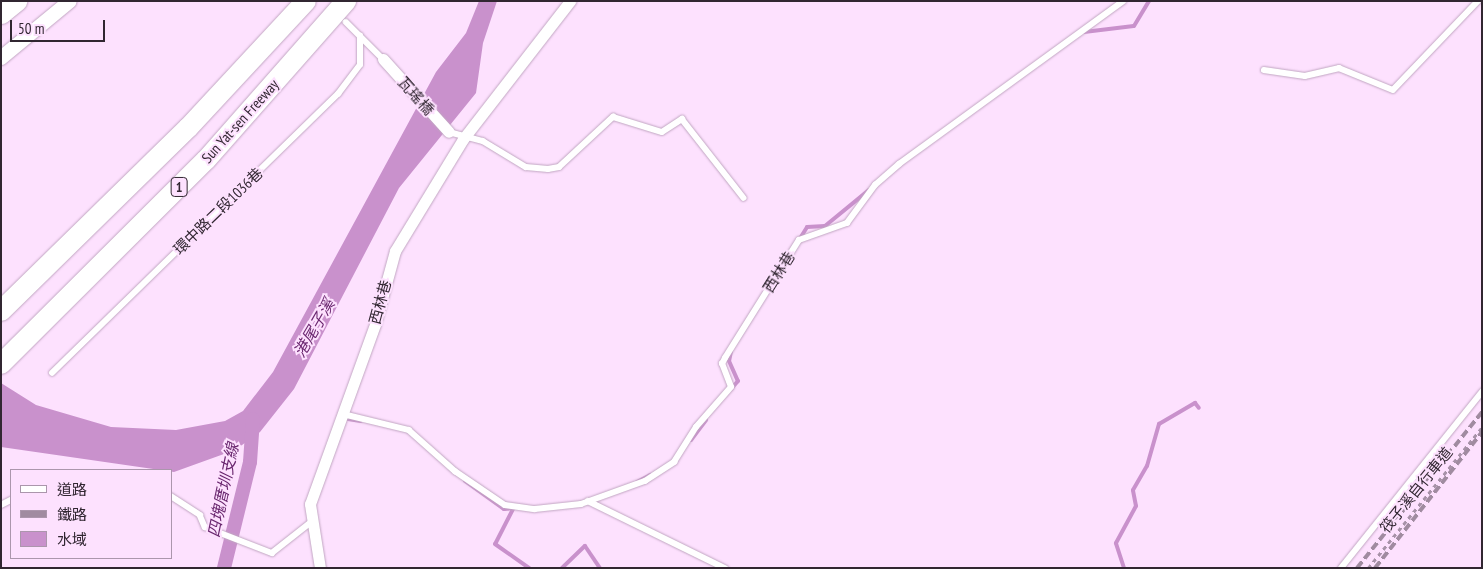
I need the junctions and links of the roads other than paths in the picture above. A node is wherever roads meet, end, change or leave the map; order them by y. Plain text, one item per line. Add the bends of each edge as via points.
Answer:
1 (4, 1) edge
2 (18, 1) edge
3 (70, 1) edge
4 (306, 1) edge
5 (346, 1) edge
6 (570, 1) edge
7 (1123, 1) edge
8 (1478, 1) edge
9 (1, 4) edge
10 (1, 14) edge
11 (346, 22) dead end
12 (360, 36) junction
13 (1, 58) edge
14 (383, 59) joint
15 (1264, 70) dead end
16 (449, 132) joint
17 (463, 139) junction
18 (744, 198) dead end
19 (1, 311) edge
20 (1, 364) edge
21 (52, 372) dead end
22 (1482, 392) edge
23 (343, 414) junction
24 (172, 497) edge
25 (588, 501) junction
26 (310, 523) junction
27 (320, 568) edge
28 (725, 568) edge
29 (1341, 568) edge

1 - 9 street
2 - 10 highway
3 - 13 street
4 - 19 highway, 1 via 188,128
5 - 20 highway, Sun Yat-sen Freeway / 1 via 206,160
6 - 17 street, 西林巷
7 - 25 lane, 西林巷 via 900,164 875,185 847,223 799,240 722,364 731,387 696,427 674,462 645,480
8 - 15 lane via 1393,90 1339,68 1305,76
11 - 12 lane
12 - 14 lane
12 - 21 lane, 環中路二段1036巷 via 360,65 338,94
14 - 16 street, 瓦瑤橋
16 - 17 lane
17 - 18 lane via 483,141 526,167 548,170 559,167 613,117 662,132 682,119
17 - 23 street, 西林巷 via 395,251
22 - 29 lane
23 - 25 lane, 西林巷 via 409,430 455,471 505,506 535,509
23 - 26 street, 西林巷 via 310,504
24 - 26 lane via 200,515 205,528 272,552
25 - 28 lane
26 - 27 street, 西林巷

